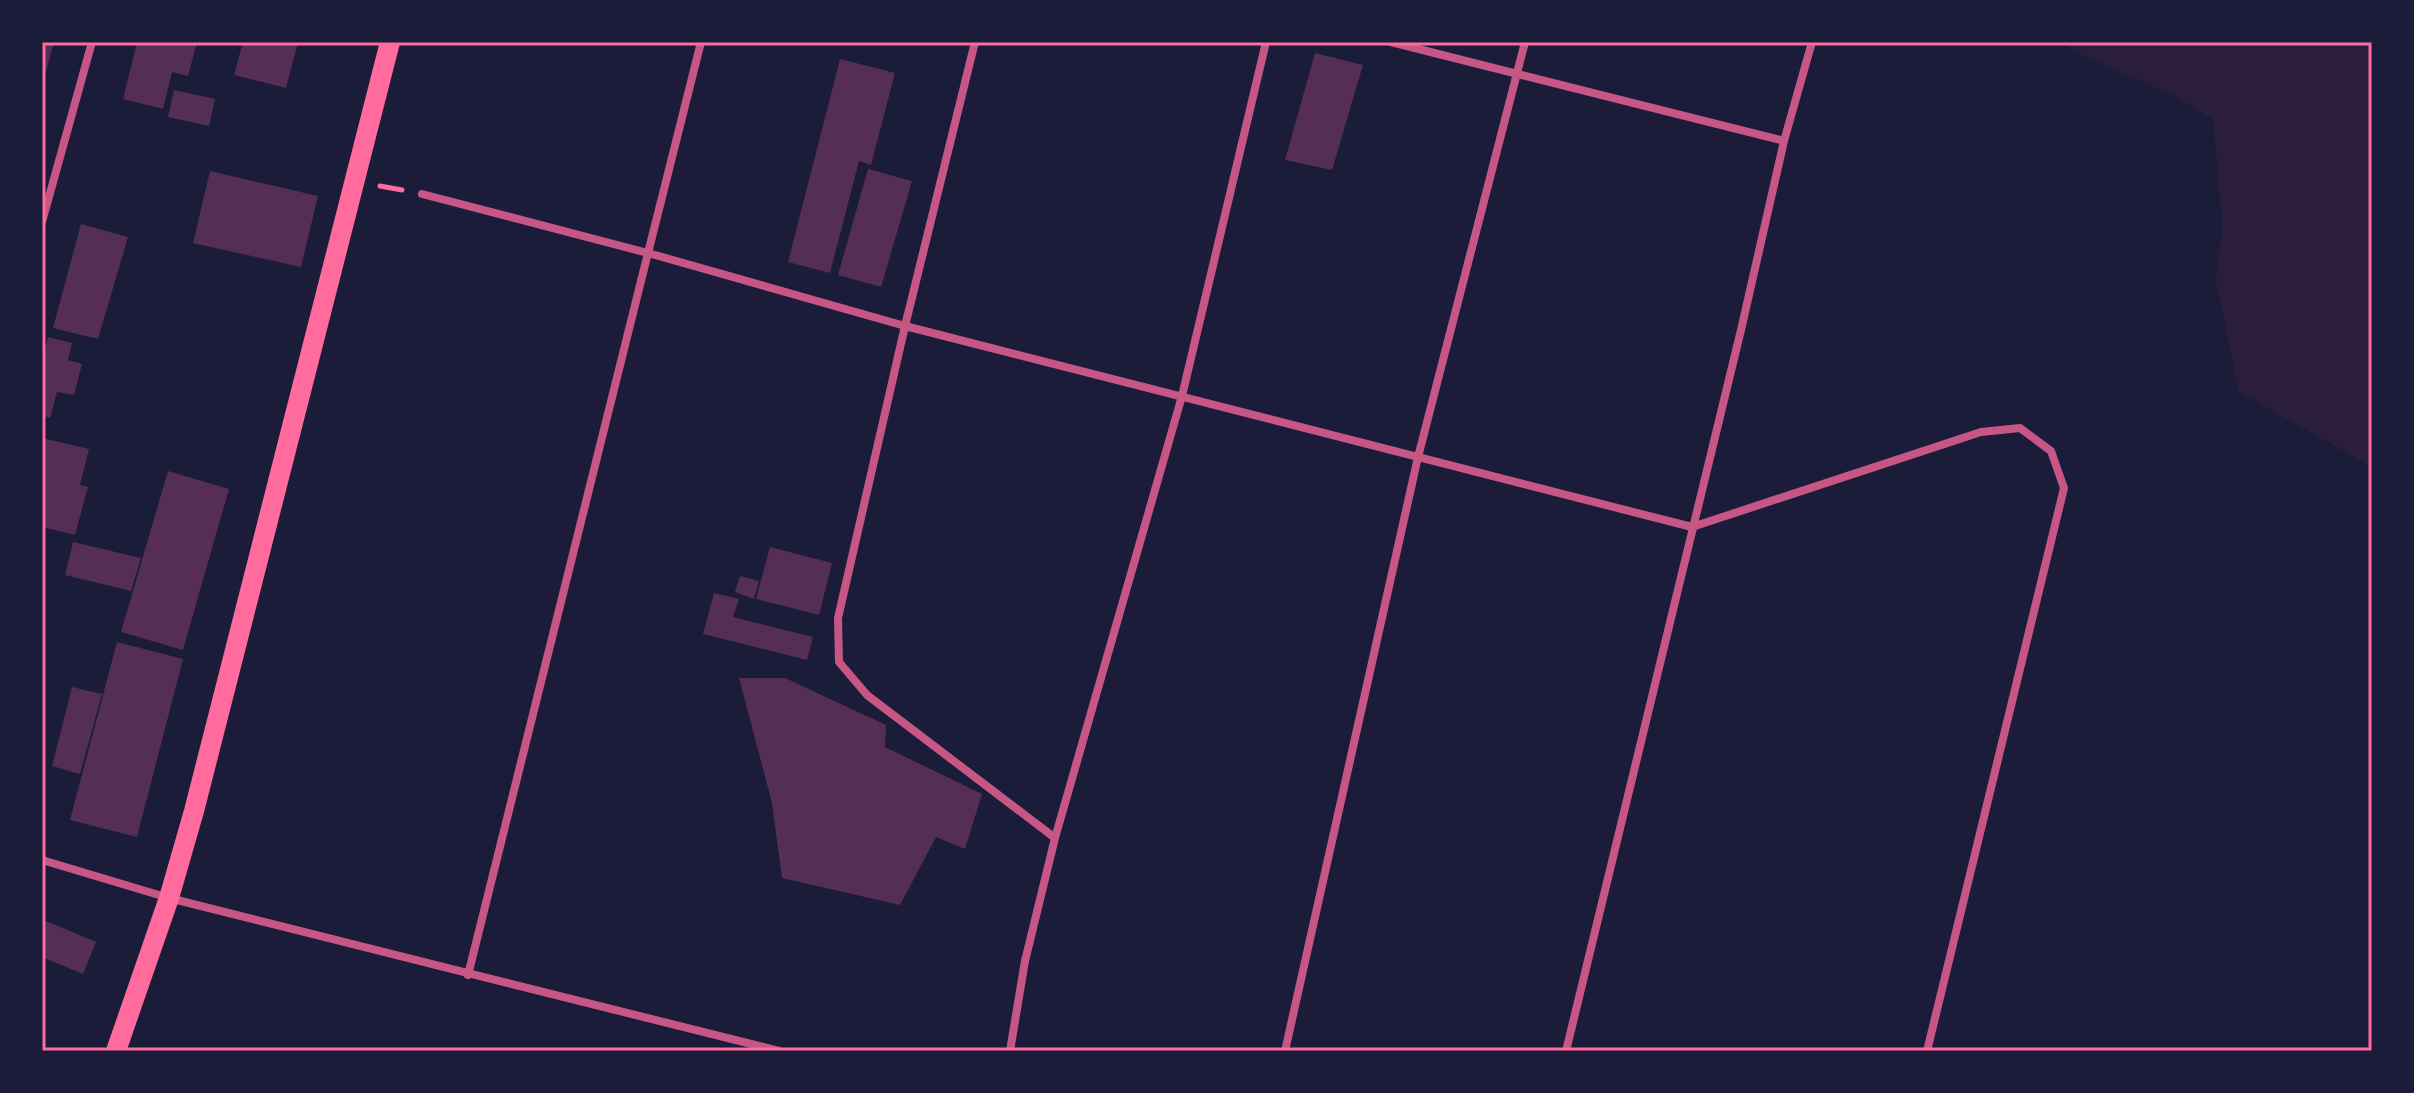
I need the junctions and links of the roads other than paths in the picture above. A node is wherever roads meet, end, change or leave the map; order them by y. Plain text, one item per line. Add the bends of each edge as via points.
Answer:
1 (92, 42) edge
2 (390, 42) edge
3 (701, 42) edge
4 (975, 42) edge
5 (1266, 42) edge
6 (1391, 42) edge
7 (1525, 42) edge
8 (1812, 42) edge
9 (1516, 74) junction
10 (1784, 141) junction
11 (422, 194) road end
12 (42, 222) edge
13 (648, 253) junction
14 (905, 326) junction
15 (1182, 396) junction
16 (1418, 457) junction
17 (1692, 527) junction
18 (1055, 838) junction
19 (42, 860) edge
20 (169, 898) junction
21 (468, 975) junction
22 (116, 1051) edge
23 (779, 1051) edge
24 (1010, 1051) edge
25 (1285, 1051) edge
26 (1566, 1051) edge
27 (1927, 1051) edge

1 - 12 street
2 - 20 main road
3 - 13 street
4 - 14 street
5 - 15 street
6 - 9 street
7 - 9 street
8 - 10 street
9 - 10 street
9 - 16 street
10 - 17 street
11 - 13 street
13 - 14 street
13 - 21 street
14 - 15 street
14 - 18 street via 838,618 839,662 867,695
15 - 16 street
15 - 18 street
16 - 17 street
16 - 25 street
17 - 26 street
17 - 27 street via 1981,432 2020,428 2051,451 2064,488
18 - 24 street
19 - 20 street
20 - 21 street
20 - 22 main road
21 - 23 street

